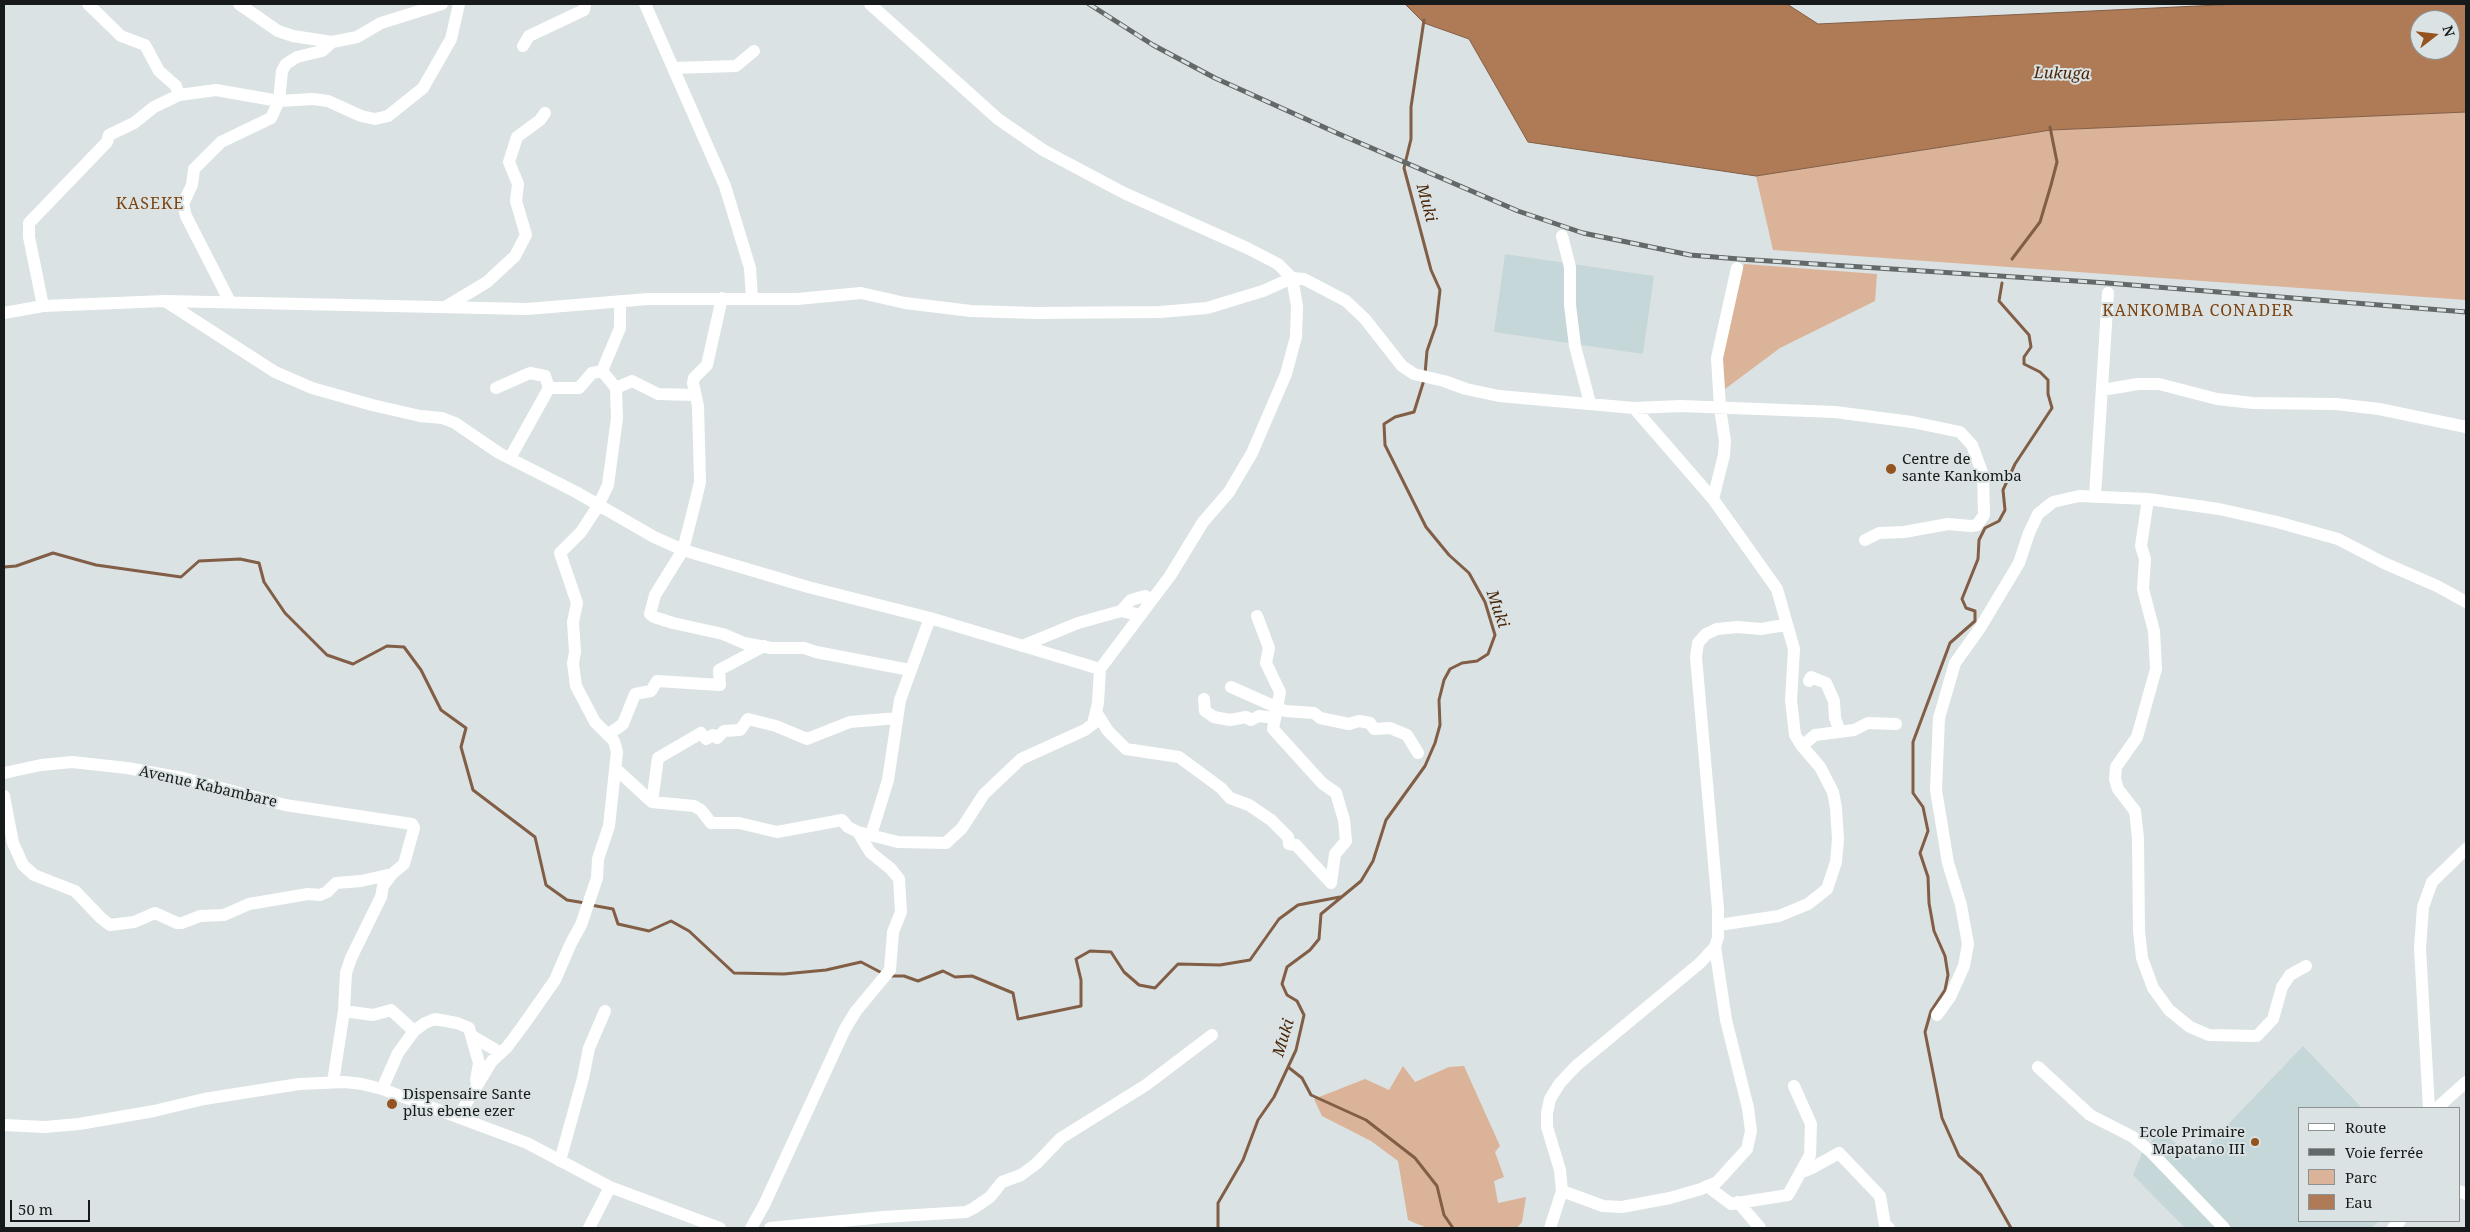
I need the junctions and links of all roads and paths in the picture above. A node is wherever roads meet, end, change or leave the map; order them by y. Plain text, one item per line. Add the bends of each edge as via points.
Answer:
1 (88, 4) edge
2 (239, 4) edge
3 (442, 4) edge
4 (459, 4) edge
5 (586, 4) edge
6 (645, 4) edge
7 (870, 4) edge
8 (332, 42) junction
9 (523, 46) dead end
10 (754, 51) dead end
11 (673, 68) junction
12 (178, 95) junction
13 (278, 101) junction
14 (545, 113) dead end
15 (1562, 236) dead end
16 (1737, 268) dead end
17 (1292, 278) junction
18 (2108, 294) dead end
19 (722, 298) junction
20 (752, 298) junction
21 (165, 301) junction
22 (620, 301) junction
23 (230, 302) junction
24 (43, 306) junction
25 (447, 306) junction
26 (4, 313) edge
27 (602, 370) junction
28 (496, 388) dead end
29 (549, 388) junction
30 (616, 388) junction
31 (2102, 390) junction
32 (695, 395) junction
33 (1590, 403) junction
34 (1634, 408) junction
35 (1720, 408) junction
36 (2466, 427) edge
37 (510, 458) junction
38 (2095, 496) junction
39 (1713, 499) junction
40 (2148, 499) junction
41 (598, 506) junction
42 (1864, 540) dead end
43 (683, 550) junction
44 (1152, 600) junction
45 (2466, 602) edge
46 (1121, 611) junction
47 (1141, 615) junction
48 (1257, 616) dead end
49 (930, 618) junction
50 (1785, 625) junction
51 (764, 646) junction
52 (1022, 646) junction
53 (1100, 669) junction
54 (910, 670) junction
55 (1809, 681) dead end
56 (1231, 687) dead end
57 (1204, 699) dead end
58 (1096, 712) junction
59 (1276, 713) junction
60 (897, 718) junction
61 (1896, 724) dead end
62 (1840, 732) junction
63 (609, 734) junction
64 (1802, 746) junction
65 (1418, 753) dead end
66 (616, 769) junction
67 (4, 773) edge
68 (4, 796) edge
69 (652, 802) junction
70 (858, 832) junction
71 (871, 835) junction
72 (2466, 849) edge
73 (392, 874) junction
74 (1719, 925) junction
75 (1715, 947) junction
76 (2306, 966) dead end
77 (344, 1011) junction
78 (605, 1011) dead end
79 (1937, 1015) dead end
80 (414, 1031) junction
81 (1212, 1035) dead end
82 (472, 1036) junction
83 (499, 1052) junction
84 (2038, 1067) dead end
85 (333, 1082) junction
86 (2466, 1082) edge
87 (1794, 1086) dead end
88 (382, 1089) junction
89 (472, 1091) junction
90 (2429, 1107) edge
91 (2438, 1107) edge
92 (458, 1117) junction
93 (4, 1125) edge
94 (560, 1161) junction
95 (1800, 1173) junction
96 (1707, 1186) junction
97 (610, 1187) junction
98 (1562, 1191) junction
99 (1738, 1202) junction
100 (589, 1228) edge
101 (720, 1228) edge
102 (752, 1228) edge
103 (770, 1228) edge
104 (1550, 1228) edge
105 (1760, 1228) edge
106 (1889, 1228) edge
107 (2224, 1228) edge

1 - 12 street via 121,36 146,45 159,71 176,86
2 - 8 street via 278,31
3 - 8 street via 381,23 357,37
4 - 13 street via 450,39 424,88 388,116 375,119 361,116 328,101
5 - 9 street via 584,10 529,36
6 - 11 street
7 - 17 street via 998,120 1043,150 1124,193 1247,248 1278,264
8 - 13 street via 322,52 297,57 286,64
10 - 11 street via 736,66
11 - 20 street via 725,186 750,268
12 - 13 street via 216,90
12 - 24 street via 109,135 103,146 29,224
13 - 23 street via 270,118 220,142 198,162 183,204 192,230
14 - 25 street via 517,137 509,162 518,184 516,201 526,235 515,256 487,282
15 - 33 street via 1570,268 1575,346
16 - 35 street via 1717,358
17 - 20 street via 1207,308 1160,312 971,311 905,303 861,293 797,299
17 - 33 street via 1313,283 1346,301 1365,319 1402,366 1414,374 1499,396
17 - 44 street via 1297,306 1296,337 1270,414 1229,492 1203,522
18 - 31 street
19 - 20 street
19 - 22 street
19 - 32 street via 707,365 694,378
21 - 23 street
21 - 24 street
21 - 37 street via 275,372 312,388 372,405 442,418
22 - 25 street via 527,309
22 - 27 street via 620,328
23 - 25 street
24 - 26 street
27 - 29 street via 592,373 578,388
27 - 30 street
28 - 29 street via 530,373 545,376
29 - 37 street
30 - 32 street via 632,382 658,394
30 - 41 street via 613,457 608,486
31 - 36 street via 2159,384 2216,399 2379,408
31 - 38 street
32 - 43 street via 700,482
33 - 34 street
34 - 35 street
34 - 39 street
35 - 39 street via 1725,448
35 - 42 street via 1835,412 1960,432 1972,446 1982,475 1984,516 1977,525 1948,524 1879,533
37 - 41 street
38 - 40 street
38 - 79 street via 2053,502 2038,514 2019,563 1955,663 1949,682 1939,718 1936,790 1948,863 1962,905 1968,944 1964,966 1950,997
39 - 50 street via 1776,589
40 - 45 street via 2219,509 2338,539
40 - 76 street via 2141,546 2145,558 2143,589 2154,631 2156,669 2137,736 2116,767 2115,779 2118,790 2135,811 2142,958 2153,988 2169,1010 2190,1027 2209,1035 2257,1036 2273,1020 2282,987 2290,975
41 - 43 street
41 - 63 street via 576,538 560,553 577,603 573,622 576,686 595,722
43 - 49 street via 808,588
43 - 51 street via 655,594 650,614 654,618
44 - 46 street via 1145,596 1131,600
44 - 47 street
46 - 47 street
46 - 52 street via 1078,623
47 - 53 street
48 - 59 street via 1269,648 1266,663 1280,692
49 - 52 street
49 - 54 street
50 - 64 street via 1794,649 1790,700 1795,735
50 - 74 street via 1761,629 1717,628 1698,643 1697,667
51 - 54 street via 804,648
51 - 63 street via 719,670 720,685 658,681 651,691 635,694 623,724
52 - 53 street
53 - 58 street
54 - 60 street
55 - 62 street via 1811,677 1826,683 1834,701
56 - 59 street
57 - 59 street via 1205,711 1214,717 1230,720 1246,717 1251,720
58 - 59 street via 1108,731 1126,749 1179,757 1230,798 1249,805 1271,820 1288,837 1289,844 1296,845 1331,882 1335,854 1346,841 1336,793 1322,783 1273,729
58 - 71 street via 1093,724 1085,730 1021,759 984,794 962,828 946,843 898,842
59 - 65 street via 1314,713 1320,718 1349,724 1359,721 1370,723 1374,729 1390,728 1407,735
60 - 69 street via 850,722 807,739 748,719 740,730 724,731 717,738 706,739 701,733 658,758
60 - 71 street via 888,780
61 - 62 street via 1868,723
62 - 64 street via 1815,735
63 - 66 street via 617,752
64 - 74 street via 1820,767 1836,808 1836,862 1827,889 1808,904 1778,916
66 - 69 street
66 - 83 street via 609,826 598,859 597,878 581,925 550,987 522,1028
67 - 73 street, Avenue Kabambare via 72,762 127,768 183,778 284,805 412,824 414,828 407,857
68 - 73 street via 14,843 23,865 34,875 75,891 110,924 134,922 155,913 182,923 200,916 224,915 249,904 308,894 320,895 336,883
69 - 70 street via 694,806 711,823 738,822 777,832 842,820
70 - 71 street
70 - 102 street via 870,852 899,880 901,912 892,932 890,970 845,1029
72 - 90 street via 2432,882 2423,907 2420,948
73 - 77 street via 383,886 381,897 351,958 344,981
74 - 75 street
75 - 96 street via 1726,1020 1743,1082 1751,1131 1747,1149 1718,1182
75 - 98 street via 1560,1082 1546,1113
77 - 80 street via 373,1015 391,1010
77 - 85 street
78 - 94 street via 589,1048 584,1078
80 - 82 street via 435,1019 469,1028
80 - 88 street via 398,1053
81 - 103 street via 1146,1085 1061,1138 1036,1164 1021,1175 1002,1182 990,1197 966,1212
82 - 83 street
82 - 89 street via 479,1063
83 - 89 street
84 - 107 street via 2085,1111 2133,1137 2151,1152
85 - 88 street
85 - 93 street via 246,1092 79,1124 45,1127
86 - 91 street
87 - 95 street via 1811,1124 1810,1155
88 - 92 street
89 - 92 street
92 - 94 street via 527,1143
94 - 97 street
95 - 99 street via 1788,1194
95 - 106 street via 1839,1153 1880,1196
96 - 98 street via 1670,1198 1622,1207 1604,1206
96 - 99 street via 1731,1204
97 - 100 street
97 - 101 street
98 - 104 street
99 - 105 street

